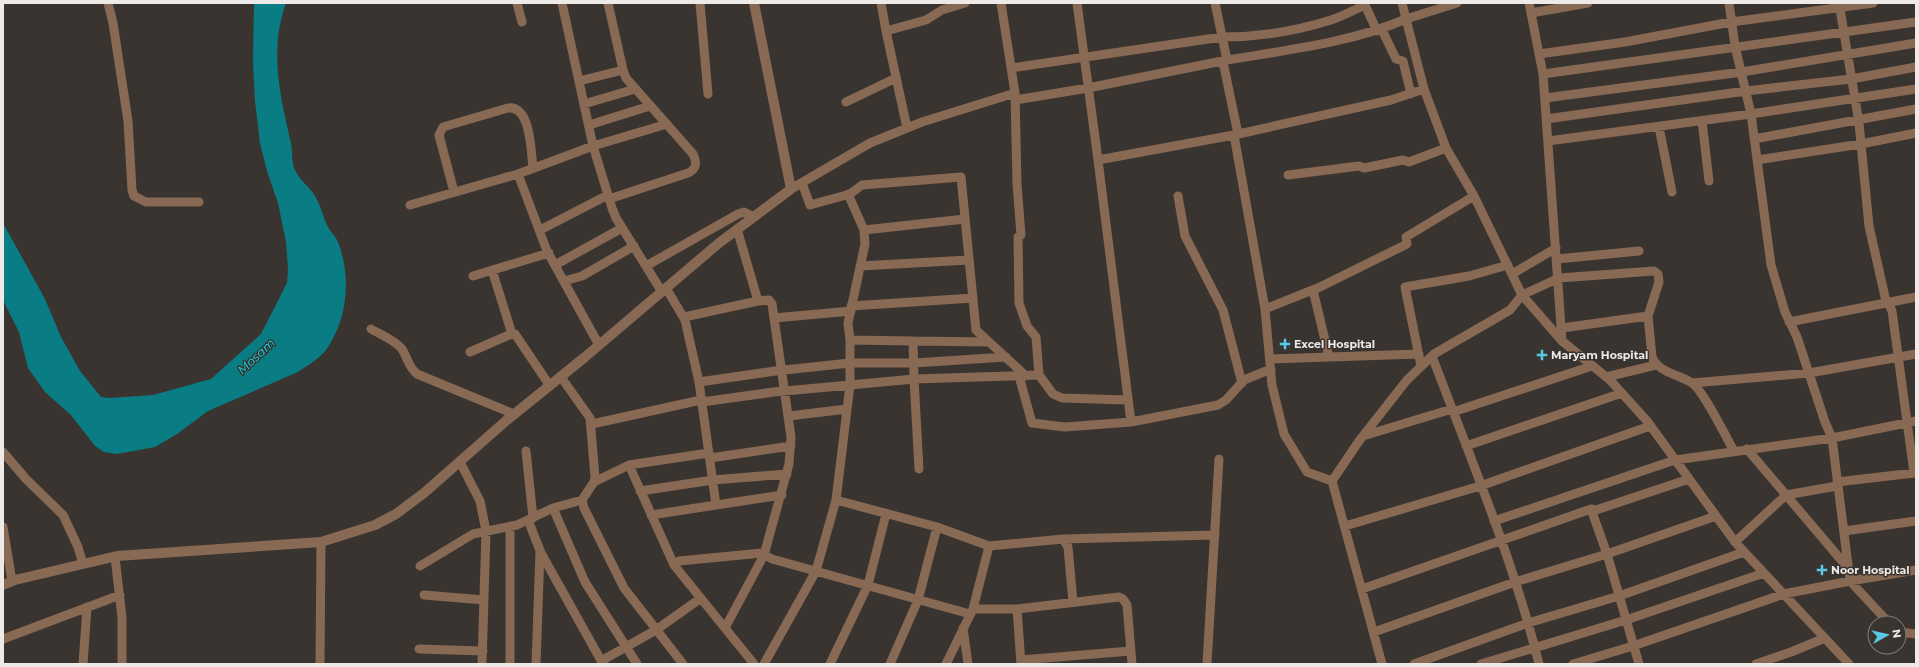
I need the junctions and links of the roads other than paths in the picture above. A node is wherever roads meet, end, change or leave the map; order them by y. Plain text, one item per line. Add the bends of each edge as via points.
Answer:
1 (108, 3) edge
2 (517, 3) edge
3 (562, 3) edge
4 (608, 3) edge
5 (700, 3) edge
6 (754, 3) edge
7 (881, 3) edge
8 (965, 3) edge
9 (1001, 3) edge
10 (1077, 3) edge
11 (1215, 3) edge
12 (1402, 3) edge
13 (1456, 3) edge
14 (1528, 3) edge
15 (1588, 3) edge
16 (1729, 3) edge
17 (1873, 3) edge
18 (1364, 4) edge
19 (1839, 5) edge
20 (1531, 13) junction
21 (1406, 20) junction
22 (522, 22) dead end
23 (1731, 22) junction
24 (1916, 22) edge
25 (1379, 30) junction
26 (886, 31) junction
27 (1843, 32) junction
28 (1222, 37) junction
29 (1916, 43) edge
30 (1735, 46) junction
31 (1539, 54) junction
32 (1847, 54) junction
33 (1084, 59) junction
34 (1225, 61) junction
35 (1916, 66) edge
36 (1011, 68) junction
37 (623, 70) junction
38 (1742, 72) junction
39 (1543, 74) junction
40 (896, 78) junction
41 (1852, 79) junction
42 (579, 81) junction
43 (635, 88) junction
44 (1088, 88) junction
45 (1424, 89) junction
46 (1916, 89) edge
47 (1746, 91) junction
48 (708, 94) dead end
49 (1411, 94) junction
50 (1015, 96) junction
51 (1545, 98) junction
52 (1855, 99) junction
53 (846, 102) dead end
54 (584, 104) junction
55 (650, 106) junction
56 (1916, 109) edge
57 (1751, 114) junction
58 (1546, 119) junction
59 (1858, 119) junction
60 (1702, 121) junction
61 (667, 124) junction
62 (589, 125) junction
63 (1659, 126) junction
64 (907, 128) junction
65 (1916, 133) edge
66 (1236, 134) junction
67 (1754, 139) junction
68 (1548, 141) junction
69 (1862, 144) junction
70 (593, 146) junction
71 (1446, 148) junction
72 (1098, 160) junction
73 (1757, 160) junction
74 (533, 168) junction
75 (518, 174) junction
76 (1288, 175) dead end
77 (1709, 181) dead end
78 (802, 183) junction
79 (791, 189) junction
80 (454, 192) junction
81 (1672, 192) dead end
82 (848, 194) junction
83 (1178, 196) dead end
84 (1474, 196) junction
85 (609, 197) junction
86 (199, 202) dead end
87 (410, 205) dead end
88 (754, 217) junction
89 (965, 219) junction
90 (622, 228) junction
91 (737, 229) junction
92 (540, 230) junction
93 (864, 230) junction
94 (634, 246) junction
95 (1556, 248) junction
96 (1639, 251) dead end
97 (549, 254) junction
98 (1557, 259) junction
99 (969, 260) junction
100 (555, 265) junction
101 (646, 266) junction
102 (860, 266) junction
103 (492, 270) junction
104 (1510, 270) junction
105 (473, 276) dead end
106 (1559, 278) junction
107 (564, 281) junction
108 (664, 290) junction
109 (1313, 290) junction
110 (1522, 295) junction
111 (1916, 297) edge
112 (973, 298) junction
113 (758, 301) junction
114 (1888, 303) junction
115 (851, 309) junction
116 (1265, 309) junction
117 (1648, 316) junction
118 (684, 317) junction
119 (774, 318) junction
120 (1790, 322) junction
121 (1562, 328) junction
122 (371, 330) dead end
123 (512, 334) junction
124 (850, 340) junction
125 (1562, 341) junction
126 (913, 342) junction
127 (989, 342) junction
128 (599, 345) junction
129 (470, 352) dead end
130 (1419, 354) junction
131 (1916, 354) edge
132 (1432, 356) junction
133 (1006, 357) junction
134 (1329, 357) junction
135 (1899, 358) junction
136 (1270, 359) junction
137 (850, 363) junction
138 (914, 363) junction
139 (1656, 365) junction
140 (1421, 366) junction
141 (1592, 366) junction
142 (1271, 369) junction
143 (782, 370) junction
144 (1809, 373) junction
145 (1023, 376) junction
146 (1039, 376) junction
147 (560, 377) junction
148 (1606, 377) junction
149 (914, 379) junction
150 (699, 382) junction
151 (1242, 383) junction
152 (1692, 383) junction
153 (850, 385) junction
154 (550, 386) junction
155 (785, 391) junction
156 (1622, 393) junction
157 (1128, 400) junction
158 (701, 401) junction
159 (847, 409) junction
160 (1453, 411) junction
161 (514, 414) junction
162 (788, 416) junction
163 (1131, 422) junction
164 (1912, 422) edge
165 (592, 424) junction
166 (1650, 426) junction
167 (1363, 436) junction
168 (1832, 438) junction
169 (791, 446) junction
170 (1466, 446) junction
171 (1747, 450) junction
172 (526, 451) dead end
173 (1734, 451) junction
174 (3, 452) edge
175 (709, 455) junction
176 (1219, 459) dead end
177 (1675, 460) junction
178 (460, 462) junction
179 (629, 466) junction
180 (919, 469) dead end
181 (1915, 472) edge
182 (787, 474) junction
183 (1689, 479) junction
184 (713, 480) junction
185 (1332, 481) junction
186 (594, 482) junction
187 (1837, 484) junction
188 (1480, 486) junction
189 (640, 491) junction
190 (782, 495) junction
191 (1786, 495) junction
192 (582, 500) junction
193 (836, 500) junction
194 (716, 505) junction
195 (553, 508) junction
196 (1591, 509) junction
197 (886, 514) junction
198 (651, 515) junction
199 (1716, 516) junction
200 (530, 519) junction
201 (1916, 520) edge
202 (1494, 522) junction
203 (510, 526) junction
204 (1345, 526) junction
205 (3, 527) edge
206 (937, 527) junction
207 (486, 531) junction
208 (1844, 531) junction
209 (1215, 535) junction
210 (1063, 539) junction
211 (1501, 540) junction
212 (321, 542) junction
213 (1735, 542) junction
214 (989, 546) junction
215 (540, 551) junction
216 (1744, 552) junction
217 (1607, 554) junction
218 (764, 555) junction
219 (115, 557) junction
220 (83, 564) junction
221 (674, 565) junction
222 (420, 566) dead end
223 (1848, 568) junction
224 (816, 570) junction
225 (1916, 570) edge
226 (1764, 573) junction
227 (1850, 581) junction
228 (1515, 582) junction
229 (8, 583) edge
230 (868, 585) junction
231 (1362, 590) junction
232 (1784, 594) junction
233 (120, 595) junction
234 (424, 595) dead end
235 (1619, 596) junction
236 (701, 598) junction
237 (484, 600) junction
238 (918, 600) junction
239 (1073, 602) junction
240 (87, 607) junction
241 (1017, 609) junction
242 (972, 612) junction
243 (1882, 615) edge
244 (1626, 620) junction
245 (1528, 623) junction
246 (725, 628) junction
247 (963, 628) junction
248 (656, 630) junction
249 (1374, 632) junction
250 (1825, 638) junction
251 (3, 639) edge
252 (1633, 646) junction
253 (625, 647) junction
254 (1535, 647) junction
255 (419, 649) dead end
256 (483, 651) junction
257 (1131, 651) junction
258 (602, 662) edge
259 (1021, 662) edge
260 (83, 664) edge
261 (122, 664) edge
262 (320, 664) edge
263 (482, 664) edge
264 (510, 664) edge
265 (536, 664) edge
266 (636, 664) edge
267 (683, 664) edge
268 (754, 664) edge
269 (764, 664) edge
270 (830, 664) edge
271 (890, 664) edge
272 (946, 664) edge
273 (968, 664) edge
274 (1132, 664) edge
275 (1207, 664) edge
276 (1382, 664) edge
277 (1414, 664) edge
278 (1481, 664) edge
279 (1539, 664) edge
280 (1573, 664) edge
281 (1639, 664) edge
282 (1756, 664) edge
283 (1850, 664) edge

1 - 86 street via 128,121 134,196 146,202
2 - 22 street
3 - 42 street
4 - 37 street
5 - 48 street
6 - 79 street
7 - 26 street
8 - 26 street via 942,10 926,20
9 - 36 street
10 - 33 street
11 - 28 street
12 - 21 street
13 - 21 street
14 - 20 street
15 - 20 street
16 - 23 street
17 - 19 street
18 - 25 street
18 - 28 street via 1332,20 1277,33
19 - 23 street
19 - 27 street
20 - 31 street
21 - 25 street
21 - 45 street
23 - 30 street
23 - 31 street via 1625,42
24 - 27 street
25 - 34 street via 1323,44
25 - 49 street via 1396,60 1403,61
26 - 40 street
27 - 30 street
27 - 32 street
28 - 33 street
28 - 34 street
29 - 32 street
30 - 38 street
30 - 39 street
31 - 39 street
32 - 38 street
32 - 41 street
33 - 36 street
33 - 44 street
34 - 44 street
34 - 66 street
35 - 41 street
36 - 50 street
37 - 42 street
37 - 43 street
38 - 47 street
38 - 51 street
39 - 51 street
40 - 53 street
40 - 64 street
41 - 47 street
41 - 52 street
42 - 54 street
43 - 54 street
43 - 55 street
44 - 50 street
44 - 72 street
45 - 49 street
45 - 71 street
46 - 52 street
47 - 57 street
47 - 58 street
49 - 66 street
50 - 64 street
50 - 146 street via 1016,184 1021,235 1018,237 1019,303 1027,326 1036,337
51 - 58 street
52 - 57 street
52 - 59 street
54 - 62 street
55 - 61 street
55 - 62 street
56 - 59 street
57 - 60 street
57 - 67 street
58 - 68 street
59 - 67 street
59 - 69 street
60 - 63 street
60 - 77 street
61 - 70 street
61 - 85 street via 693,154 696,160 693,171
62 - 70 street
63 - 68 street
63 - 81 street
64 - 78 street via 870,143
65 - 69 street
66 - 72 street
66 - 116 street
67 - 73 street
68 - 95 street
69 - 73 street
69 - 114 street via 1869,226
70 - 74 street
70 - 85 street
71 - 76 street via 1409,162 1403,160 1364,168 1359,166
71 - 84 street
72 - 157 street
73 - 120 street via 1772,265
74 - 75 street
74 - 80 street via 527,125 519,110 512,107 494,112 440,130 439,135
75 - 80 street
75 - 92 street
78 - 79 street
78 - 82 street via 810,205
79 - 88 street
80 - 87 street
82 - 89 street via 862,185 961,177
82 - 93 street
83 - 151 street via 1185,236 1223,310
84 - 104 street
84 - 109 street via 1406,237 1407,244
85 - 90 street
85 - 92 street
88 - 91 street
88 - 101 street via 744,212 738,214
89 - 93 street
89 - 99 street
90 - 94 street
90 - 100 street
91 - 108 street
91 - 113 street
92 - 97 street
93 - 102 street via 865,244
94 - 101 street
94 - 107 street via 582,276
95 - 98 street
95 - 104 street
96 - 98 street
97 - 100 street
97 - 103 street
98 - 106 street
99 - 102 street
99 - 112 street
100 - 107 street
101 - 108 street
102 - 115 street
103 - 105 street
103 - 123 street
104 - 110 street
104 - 130 street via 1405,287
106 - 110 street
106 - 117 street via 1654,271 1658,274 1659,282
106 - 121 street
107 - 128 street
108 - 118 street
108 - 128 street
109 - 116 street
109 - 134 street
110 - 125 street
110 - 132 street via 1510,310
111 - 114 street
112 - 115 street
112 - 127 street via 976,330
113 - 118 street
113 - 119 street via 769,300
114 - 120 street
114 - 135 street via 1892,311
115 - 119 street
115 - 124 street via 848,323
116 - 136 street
117 - 121 street
117 - 139 street via 1652,356
118 - 150 street
119 - 143 street
120 - 144 street
121 - 125 street
122 - 161 street via 397,344 417,374
123 - 129 street
123 - 154 street via 516,336
124 - 126 street
124 - 137 street
125 - 141 street
126 - 127 street
126 - 138 street
127 - 133 street
128 - 147 street
130 - 134 street
130 - 140 street
131 - 135 street
132 - 140 street
132 - 160 street
133 - 138 street
133 - 145 street
134 - 136 street
135 - 144 street
135 - 164 street
136 - 142 street
137 - 138 street
137 - 143 street
137 - 153 street
138 - 149 street
139 - 148 street
139 - 152 street
140 - 167 street
141 - 148 street
141 - 160 street
142 - 151 street via 1249,377
142 - 185 street via 1272,385 1284,434 1308,472
143 - 150 street
143 - 155 street
144 - 152 street
144 - 168 street
145 - 146 street
145 - 149 street
145 - 163 street via 1032,423 1065,427
146 - 157 street via 1053,394 1062,398
147 - 154 street
147 - 165 street via 587,411
148 - 156 street
149 - 153 street
149 - 180 street
150 - 158 street
151 - 163 street via 1218,405
152 - 173 street via 1699,390
153 - 155 street
153 - 159 street
154 - 161 street
155 - 158 street
155 - 162 street
156 - 166 street
156 - 170 street
157 - 163 street
158 - 165 street
158 - 175 street
159 - 162 street
159 - 193 street
160 - 167 street
160 - 170 street
161 - 178 street
162 - 169 street
164 - 168 street
164 - 181 street
165 - 186 street
166 - 177 street
166 - 188 street
167 - 185 street
168 - 171 street
168 - 187 street
169 - 175 street
169 - 182 street
170 - 188 street
171 - 173 street
171 - 191 street
172 - 200 street
173 - 177 street
174 - 220 street via 63,516
175 - 179 street
175 - 184 street
176 - 209 street
177 - 183 street
177 - 202 street
178 - 207 street via 480,502
178 - 212 street via 396,514 375,525
179 - 186 street
179 - 189 street
181 - 187 street
182 - 184 street
182 - 190 street
183 - 196 street via 1596,510
183 - 199 street
184 - 189 street
184 - 194 street
185 - 204 street
186 - 192 street
187 - 191 street
187 - 208 street
188 - 202 street
188 - 204 street
189 - 198 street
190 - 194 street
190 - 218 street
191 - 213 street
191 - 223 street
192 - 195 street
192 - 248 street via 624,588
193 - 197 street
193 - 224 street
194 - 198 street
195 - 200 street
195 - 253 street via 585,582
196 - 211 street
196 - 217 street
197 - 206 street
197 - 230 street
198 - 221 street
199 - 213 street
199 - 217 street
200 - 203 street
200 - 215 street
201 - 208 street
202 - 211 street
203 - 207 street
203 - 264 street
204 - 231 street
205 - 229 street
206 - 214 street
206 - 238 street
207 - 222 street via 469,536
207 - 237 street
208 - 223 street
209 - 210 street
209 - 275 street
210 - 214 street
210 - 239 street via 1068,547
211 - 228 street
211 - 231 street
212 - 219 street
212 - 262 street
213 - 216 street
214 - 242 street
215 - 258 street
215 - 265 street
216 - 226 street
216 - 235 street
217 - 228 street
217 - 235 street
218 - 221 street via 762,553 679,561
218 - 224 street
218 - 246 street
219 - 220 street
219 - 233 street
220 - 229 street
221 - 236 street
223 - 227 street
224 - 230 street
224 - 269 street
225 - 227 street
226 - 232 street
226 - 244 street
227 - 232 street
227 - 243 street
228 - 245 street
228 - 249 street
230 - 238 street
230 - 270 street
231 - 249 street
232 - 250 street
232 - 252 street
233 - 240 street
233 - 261 street
234 - 237 street
235 - 244 street
235 - 245 street
236 - 246 street
236 - 248 street
237 - 256 street
238 - 242 street
238 - 271 street
239 - 241 street
239 - 257 street via 1119,597 1123,599 1127,605
240 - 251 street
240 - 260 street
241 - 242 street
241 - 259 street
242 - 247 street
244 - 252 street
244 - 254 street
245 - 254 street
245 - 277 street
246 - 268 street
247 - 272 street
247 - 273 street
248 - 253 street
248 - 267 street
249 - 276 street
250 - 282 street
250 - 283 street
252 - 280 street
252 - 281 street
253 - 258 street
253 - 266 street
254 - 278 street
254 - 279 street
255 - 256 street
256 - 263 street
257 - 259 street
257 - 274 street

